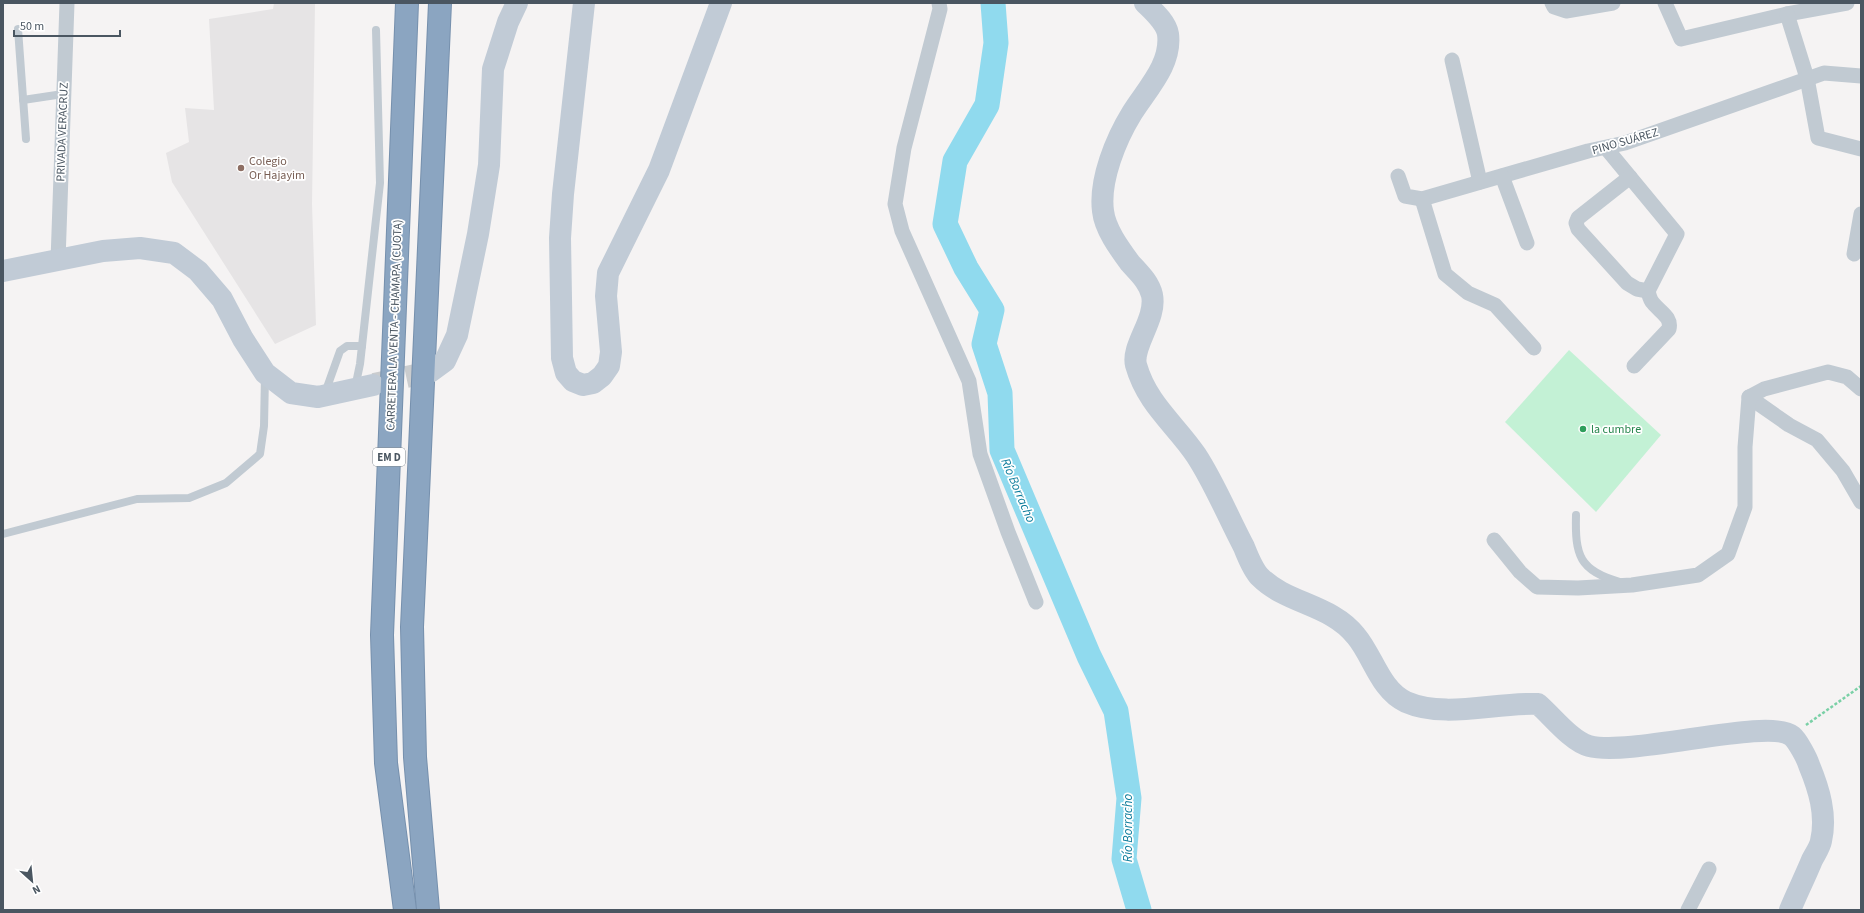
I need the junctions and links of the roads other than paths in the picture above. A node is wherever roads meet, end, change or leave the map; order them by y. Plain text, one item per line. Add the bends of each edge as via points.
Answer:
1 (66, 3) edge
2 (406, 3) edge
3 (440, 3) edge
4 (517, 3) edge
5 (584, 3) edge
6 (721, 3) edge
7 (938, 3) edge
8 (1145, 3) edge
9 (1552, 3) edge
10 (1613, 3) edge
11 (1665, 3) edge
12 (1847, 3) edge
13 (1787, 14) junction
14 (18, 29) dead end
15 (376, 30) dead end
16 (1452, 60) dead end
17 (1861, 76) edge
18 (1807, 78) junction
19 (64, 94) junction
20 (23, 100) junction
21 (26, 139) dead end
22 (1606, 148) junction
23 (1861, 149) edge
24 (1398, 176) dead end
25 (1502, 176) junction
26 (1630, 177) junction
27 (1480, 182) junction
28 (1422, 199) junction
29 (1861, 214) edge
30 (1527, 243) dead end
31 (1854, 254) dead end
32 (58, 261) junction
33 (3, 272) edge
34 (1648, 290) junction
35 (362, 346) junction
36 (1534, 348) dead end
37 (1634, 366) dead end
38 (430, 372) tunnel mouth
39 (265, 373) junction
40 (364, 386) joint
41 (1861, 389) edge
42 (324, 396) junction
43 (1749, 397) junction
44 (1861, 502) edge
45 (1576, 515) dead end
46 (3, 534) edge
47 (1494, 540) dead end
48 (1632, 585) junction
49 (1036, 602) dead end
50 (1709, 869) dead end
51 (405, 910) edge
52 (428, 910) edge
53 (1688, 910) edge
54 (1790, 910) edge

1 - 19 street, PRIVADA VERACRUZ
2 - 51 highway, CARRETERA LA VENTA - CHAMAPA (CUOTA) / EM D via 382,635 386,763
3 - 52 highway, EM D via 412,627 415,758
4 - 38 main road via 493,69 489,165 457,335 445,362
5 - 6 main road via 563,186 560,238 562,358 566,373 573,381 583,385 593,383 609,366 611,352 606,296 608,273 659,170
7 - 49 street via 940,9 904,148 895,204 902,231 969,381 980,454
8 - 54 main road via 1168,31 1168,50 1157,77 1131,114 1112,154 1102,184 1103,212 1112,237 1148,284 1152,296 1153,311 1135,362 1140,376 1151,400 1196,454 1258,576 1279,592 1308,602 1337,618 1356,635 1389,689 1402,700 1421,708 1441,710 1520,703 1538,704 1570,735 1587,745 1605,749 1768,730 1792,736 1808,761 1818,787 1823,813 1821,842
9 - 10 street via 1554,7 1566,11
11 - 13 street via 1681,39
12 - 13 street
13 - 18 street
14 - 20 lane
15 - 35 lane via 380,183
16 - 27 street
17 - 18 street, PINO SUÁREZ via 1824,72
18 - 22 street, PINO SUÁREZ via 1691,121
18 - 23 street via 1818,138
19 - 20 lane
19 - 32 street, PRIVADA VERACRUZ
20 - 21 lane
22 - 25 street, PINO SUÁREZ
22 - 26 street
24 - 28 street via 1405,196
25 - 27 street, PINO SUÁREZ
25 - 30 street
26 - 34 street via 1677,234
26 - 34 street via 1578,218 1576,223 1578,229 1627,283 1637,289
27 - 28 street, PINO SUÁREZ
28 - 36 street via 1445,274 1468,293 1495,305
29 - 31 street
32 - 33 main road
32 - 39 main road via 103,251 140,248 174,253 198,271 222,299
34 - 37 street via 1651,302 1669,318 1670,330
35 - 40 lane
35 - 42 lane via 347,346 340,351
39 - 42 main road via 291,393
39 - 46 lane via 264,426 260,454 226,483 189,498 137,499
40 - 42 main road
41 - 43 street via 1847,377 1828,372 1764,389
43 - 44 street via 1789,425 1817,440 1844,470
43 - 48 street via 1745,447 1745,507 1728,554 1698,575
45 - 48 lane via 1578,550 1583,562 1594,574
47 - 48 street via 1520,572 1537,587
50 - 53 street

